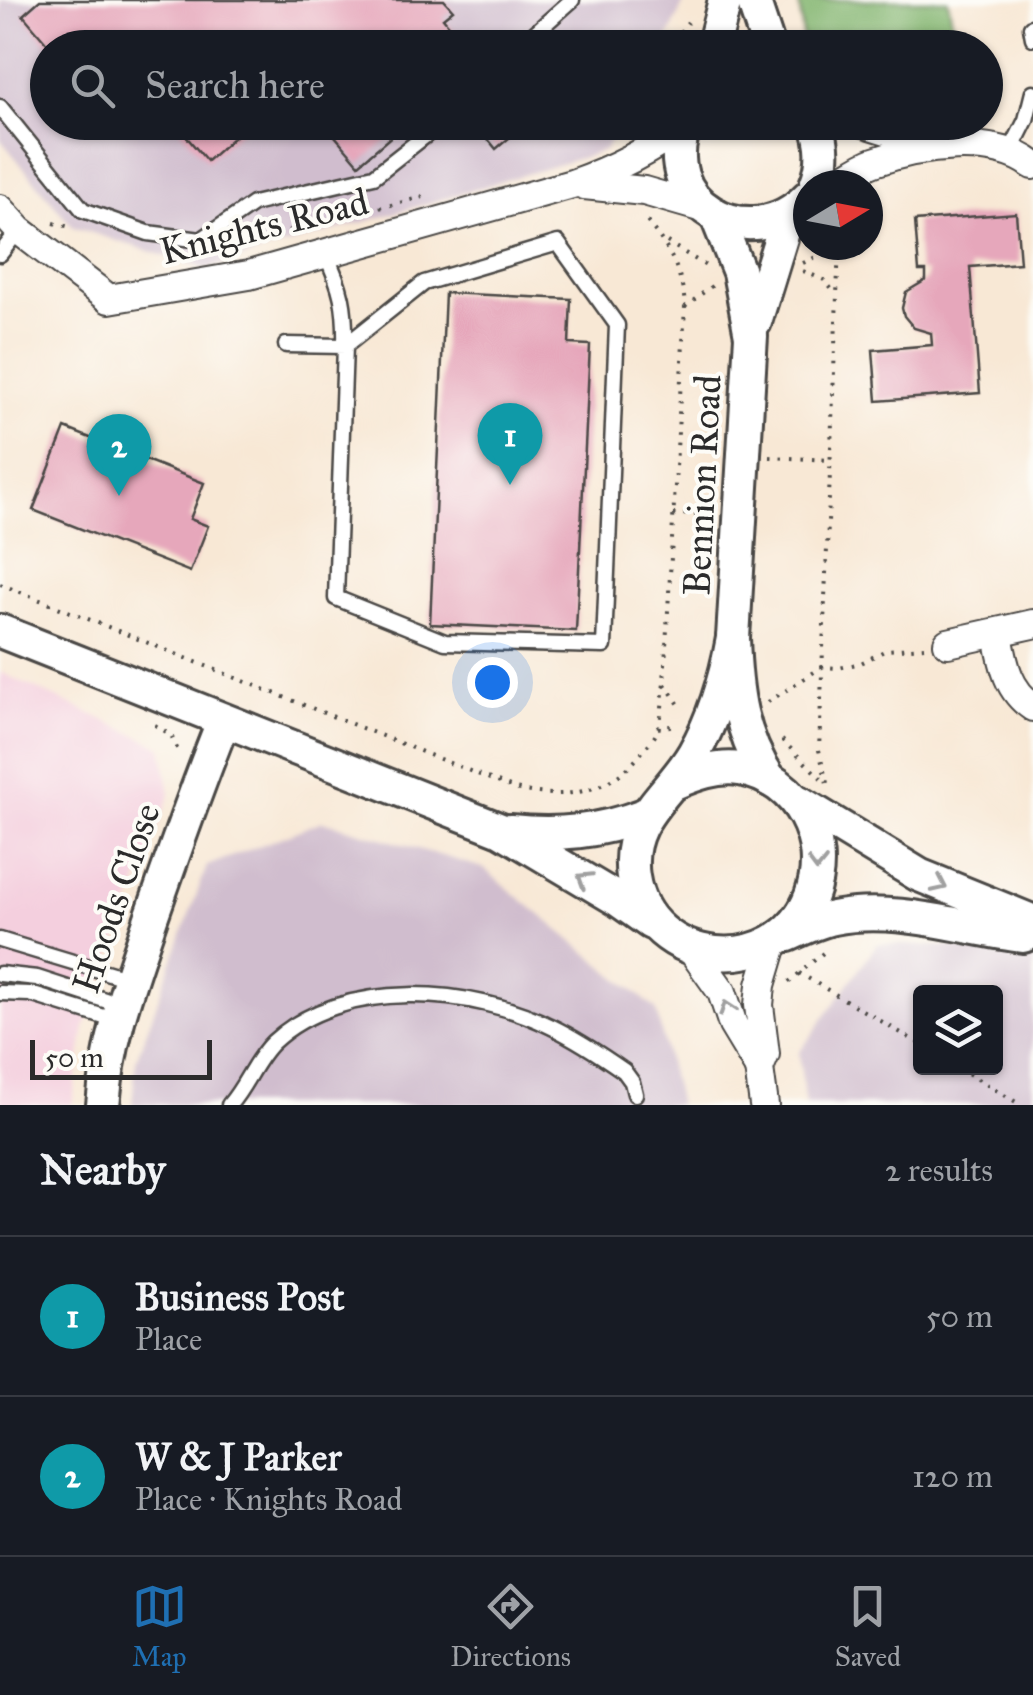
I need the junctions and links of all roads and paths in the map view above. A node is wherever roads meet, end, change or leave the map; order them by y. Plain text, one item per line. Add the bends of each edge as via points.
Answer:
1 (572, 0) edge
2 (753, 0) edge
3 (711, 5) edge
4 (538, 30) edge
5 (685, 30) edge
6 (712, 30) edge
7 (763, 30) edge
8 (1033, 92) edge
9 (0, 107) edge
10 (420, 140) edge
11 (665, 140) edge
12 (681, 140) edge
13 (822, 140) edge
14 (918, 140) edge
15 (943, 148) junction
16 (1021, 159) edge
17 (820, 170) edge
18 (860, 170) edge
19 (572, 184) junction
20 (630, 189) junction
21 (428, 195) dead end
22 (793, 209) edge
23 (710, 212) junction
24 (9, 220) edge
25 (793, 229) edge
26 (84, 231) dead end
27 (664, 240) junction
28 (216, 248) dead end
29 (325, 253) junction
30 (0, 254) edge
31 (810, 260) edge
32 (838, 260) edge
33 (794, 268) dead end
34 (715, 270) dead end
35 (751, 336) junction
36 (286, 345) dead end
37 (345, 346) junction
38 (744, 456) junction
39 (830, 460) junction
40 (673, 514) junction
41 (740, 516) junction
42 (0, 584) edge
43 (1033, 624) edge
44 (0, 631) edge
45 (998, 634) junction
46 (733, 638) junction
47 (948, 643) joint
48 (822, 667) junction
49 (664, 682) junction
50 (1033, 707) edge
51 (144, 719) dead end
52 (223, 722) junction
53 (676, 725) junction
54 (658, 728) junction
55 (778, 734) dead end
56 (670, 739) dead end
57 (184, 762) dead end
58 (824, 782) junction
59 (674, 783) junction
60 (783, 790) junction
61 (838, 790) dead end
62 (644, 815) junction
63 (500, 830) junction
64 (1033, 924) edge
65 (1033, 932) edge
66 (0, 940) edge
67 (777, 940) junction
68 (678, 942) junction
69 (799, 973) dead end
70 (0, 974) edge
71 (0, 993) edge
72 (122, 1002) junction
73 (913, 1040) edge
74 (760, 1068) junction
75 (971, 1075) edge
76 (635, 1094) dead end
77 (103, 1105) edge
78 (229, 1105) edge
79 (764, 1105) edge
80 (1020, 1105) edge

1 - 4 lane
2 - 7 street
3 - 5 path
3 - 6 street
8 - 16 lane
9 - 10 lane via 83,210 148,233 202,240 252,204 374,176
11 - 19 street, Knights Road via 614,170
12 - 23 street, Bennion Road via 688,189
13 - 17 street
14 - 15 street
15 - 16 street via 988,148
15 - 18 street
19 - 20 street
19 - 29 street, Knights Road
20 - 23 street
20 - 27 path via 635,209
21 - 28 path
22 - 23 street via 766,224 739,225
23 - 35 street, Bennion Road via 739,272
24 - 26 path via 46,220
24 - 29 street, Knights Road via 109,299 249,275
24 - 30 lane
25 - 35 street, Bennion Road
27 - 34 path
27 - 40 path via 680,274 685,308
29 - 37 lane via 346,310
31 - 33 path
32 - 39 path
35 - 38 street, Bennion Road
36 - 37 lane
37 - 37 lane via 424,283 558,243 617,326 604,646 446,642 336,598
38 - 39 path
38 - 41 street, Bennion Road
39 - 48 path
40 - 41 path
40 - 49 path
41 - 46 street, Bennion Road
42 - 54 path via 544,796 577,795 614,780 633,766
43 - 45 street
44 - 52 street
45 - 47 street
45 - 50 street via 1012,688
46 - 59 street, Bennion Road via 708,722
46 - 60 street, Bennion Road via 746,738
47 - 48 path
48 - 58 path
49 - 53 path via 691,721
49 - 54 path
51 - 57 path via 171,735
52 - 63 street
52 - 72 street, Hoods Close
53 - 54 path
53 - 56 path
55 - 58 path
58 - 61 path
59 - 60 street via 704,770 739,769
59 - 62 street
60 -> 64 street via 919,875
60 -> 67 street via 806,814 817,844 817,880 806,911
62 - 63 street via 580,833
62 - 68 street via 633,846 633,878 644,909
68 -> 63 street
65 - 67 street via 852,915
66 - 72 lane
67 - 68 street via 750,953 718,956
67 - 74 street via 760,995
74 -> 68 street via 722,992
69 - 73 path
70 - 72 lane
71 - 72 lane
72 - 77 street, Hoods Close
74 - 79 street
75 - 80 path
76 - 78 lane via 624,1071 550,1026 462,1000 396,995 331,1007 302,1020 271,1043

